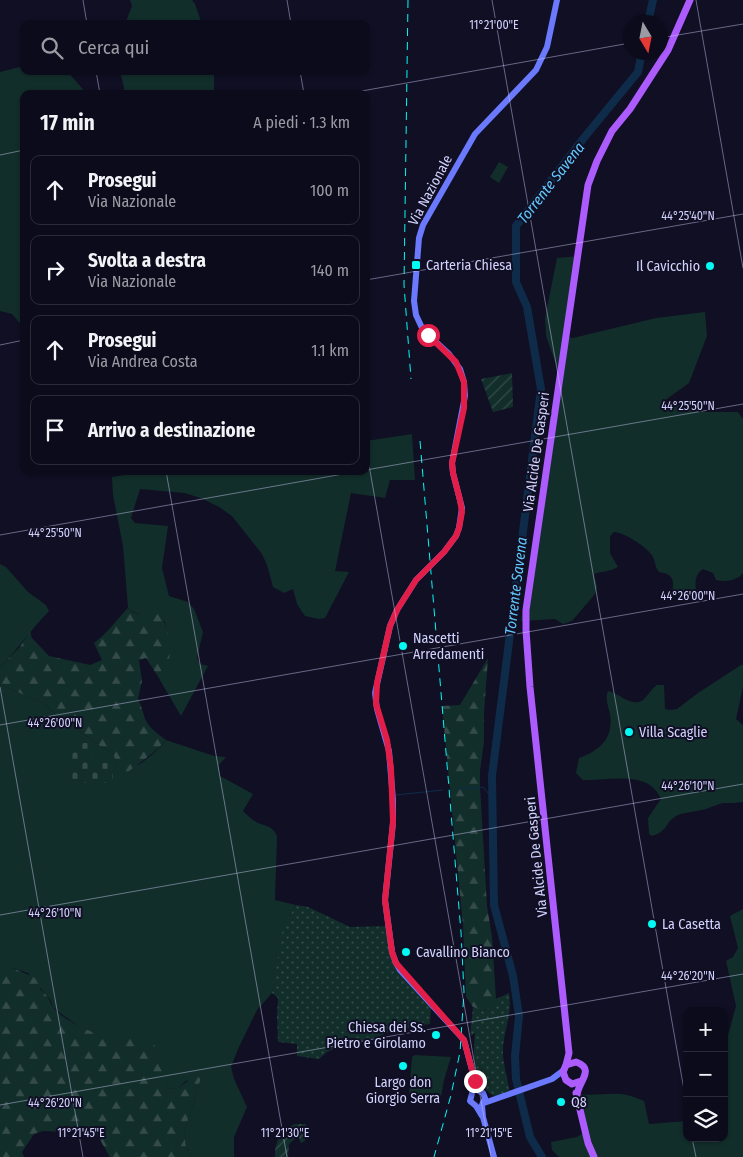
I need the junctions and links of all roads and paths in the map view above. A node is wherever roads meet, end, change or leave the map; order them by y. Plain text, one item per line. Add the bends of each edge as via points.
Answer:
1 (557, 0) edge
2 (690, 0) edge
3 (569, 1053) junction
4 (576, 1062) junction
5 (565, 1067) junction
6 (552, 1079) junction
7 (568, 1082) junction
8 (582, 1082) junction
9 (479, 1093) junction
10 (578, 1095) junction
11 (496, 1099) junction
12 (481, 1105) junction
13 (494, 1157) edge
14 (594, 1157) edge

1 - 9 main road, Via Nazionale via 547,47 536,70 475,134 420,232 414,301 416,315 422,330 456,362 464,382 464,408 452,463 462,508 459,528 449,546 416,580 397,610 390,626 375,693 391,768 393,822 385,900 392,952 400,970 464,1040
2 - 3 main road, Via Alcide De Gasperi via 668,50 612,131 588,185 526,610 528,657
3 - 4 main road
3 - 5 main road, Via Alcide De Gasperi
4 - 5 main road
4 - 8 main road via 585,1069
5 - 6 main road
5 - 7 main road via 563,1075
6 - 7 main road
6 - 11 main road
7 - 8 main road
7 - 10 main road
8 - 10 main road
9 - 11 main road
9 - 12 main road
9 - 12 main road via 470,1097 470,1101
10 - 14 main road
11 - 12 main road
12 - 13 main road

